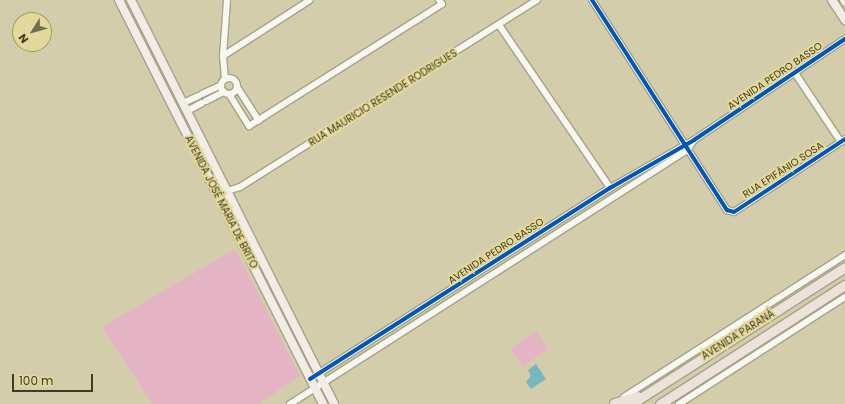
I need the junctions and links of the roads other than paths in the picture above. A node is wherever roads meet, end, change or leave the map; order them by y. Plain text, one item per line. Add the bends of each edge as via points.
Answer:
1 (130, 0) edge
2 (227, 0) edge
3 (310, 0) edge
4 (439, 0) edge
5 (537, 0) edge
6 (592, 0) edge
7 (832, 0) edge
8 (120, 2) edge
9 (845, 20) edge
10 (499, 25) junction
11 (845, 39) edge
12 (223, 56) junction
13 (795, 73) junction
14 (225, 79) junction
15 (221, 85) junction
16 (238, 87) junction
17 (227, 93) junction
18 (202, 94) junction
19 (205, 101) junction
20 (185, 107) junction
21 (259, 121) junction
22 (694, 140) junction
23 (843, 141) edge
24 (684, 144) junction
25 (687, 150) junction
26 (610, 188) junction
27 (227, 191) junction
28 (845, 255) edge
29 (845, 267) edge
30 (845, 286) edge
31 (845, 297) edge
32 (683, 370) junction
33 (319, 375) junction
34 (310, 380) junction
35 (667, 380) junction
36 (324, 383) junction
37 (692, 384) junction
38 (314, 388) junction
39 (650, 392) junction
40 (676, 394) junction
41 (290, 404) edge
42 (323, 404) edge
43 (334, 404) edge
44 (614, 404) edge
45 (631, 404) edge
46 (660, 404) edge
47 (679, 404) edge

1 - 8 main road
1 - 20 main road, AVENIDA JOSÉ MARIA DE BRITO
2 - 12 street
3 - 12 street
4 - 21 street via 442,4
5 - 10 street, RUA MAURICIO RESENDE RODRIGUES
6 - 24 street
7 - 9 main road
8 - 34 main road, AVENIDA JOSÉ MARIA DE BRITO
10 - 26 street
10 - 27 street, RUA MAURICIO RESENDE RODRIGUES via 240,187
11 - 13 street, AVENIDA PEDRO BASSO
12 - 14 street
13 - 22 street, AVENIDA PEDRO BASSO
13 - 23 street
14 - 15 street
14 - 16 street via 235,80
15 - 17 street
15 - 18 street
16 - 17 street via 234,93
16 - 21 street
17 - 19 street
17 - 21 street via 249,126
18 - 19 street
18 - 20 street
19 - 20 street
20 - 27 main road, AVENIDA JOSÉ MARIA DE BRITO
22 - 24 street, AVENIDA PEDRO BASSO
22 - 25 street, AVENIDA PEDRO BASSO
23 - 25 street, RUA EPIFÂNIO SOSA via 734,212 730,212
24 - 25 street
24 - 26 street, AVENIDA PEDRO BASSO
25 - 36 street, AVENIDA PEDRO BASSO
26 - 33 street, AVENIDA PEDRO BASSO
27 - 33 main road, AVENIDA JOSÉ MARIA DE BRITO
28 - 44 street
29 - 32 main road, AVENIDA PARANÁ
30 - 37 main road, AVENIDA PARANÁ
31 - 47 street
32 - 35 main road, AVENIDA PARANÁ
32 - 37 main road
33 - 34 street, AVENIDA PEDRO BASSO
33 - 36 main road, AVENIDA JOSÉ MARIA DE BRITO
34 - 38 main road, AVENIDA JOSÉ MARIA DE BRITO
35 - 39 main road, AVENIDA PARANÁ
35 - 40 main road via 673,385
36 - 38 street, AVENIDA PEDRO BASSO
36 - 43 main road, AVENIDA JOSÉ MARIA DE BRITO
37 - 40 main road, AVENIDA PARANÁ
38 - 41 street, AVENIDA PEDRO BASSO
38 - 42 main road, AVENIDA JOSÉ MARIA DE BRITO
39 - 44 main road
39 - 45 main road, AVENIDA PARANÁ
40 - 46 main road, AVENIDA PARANÁ

